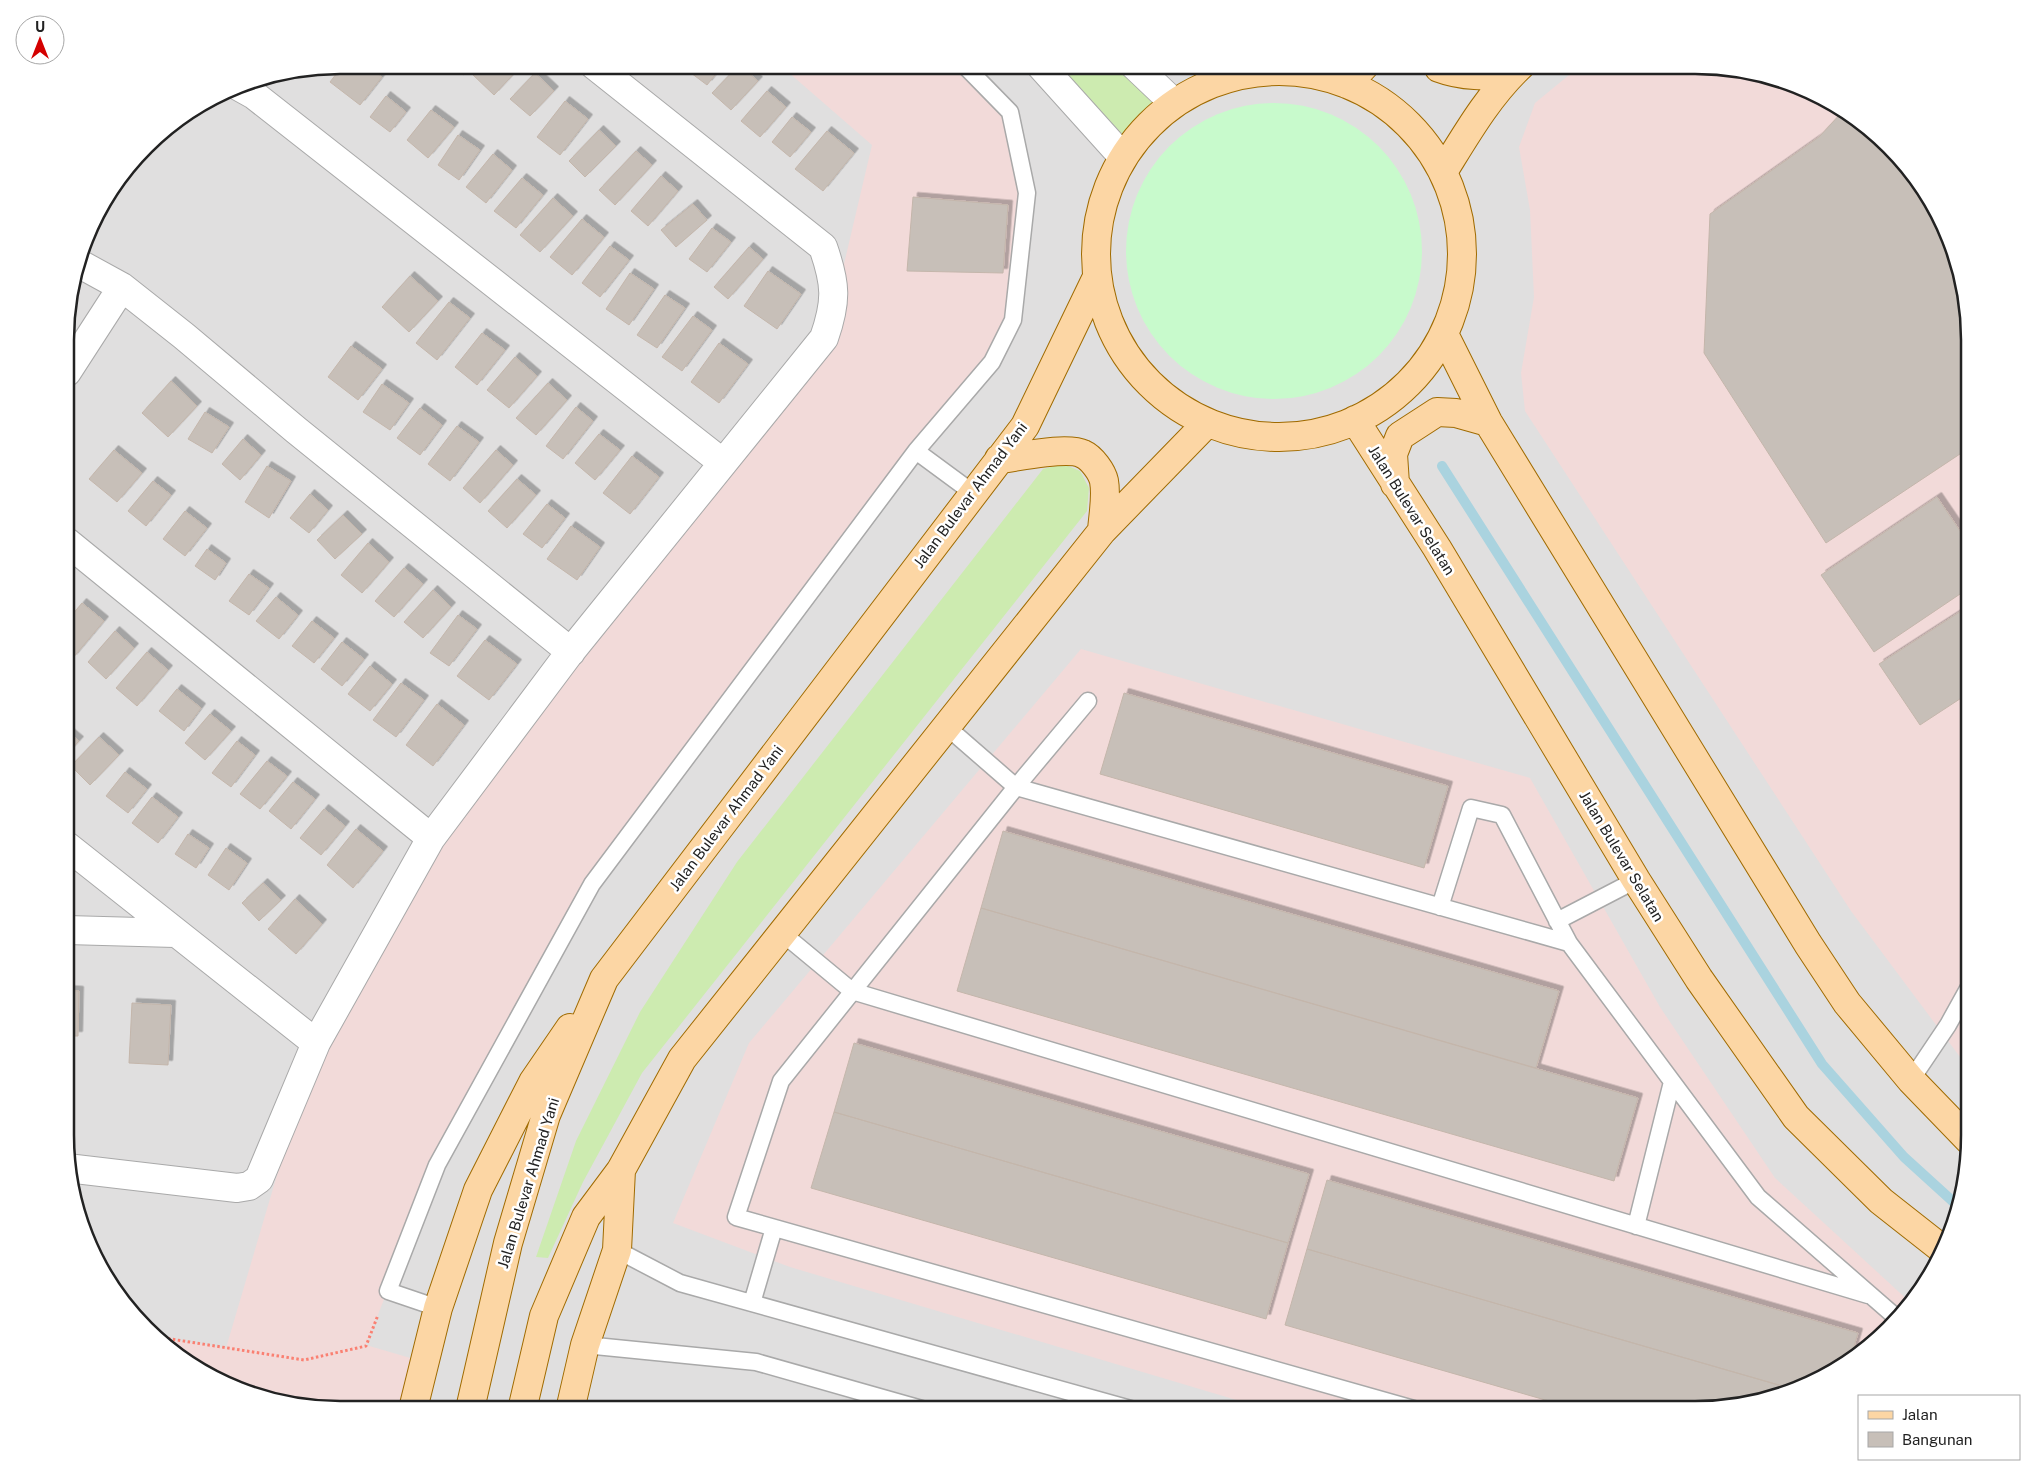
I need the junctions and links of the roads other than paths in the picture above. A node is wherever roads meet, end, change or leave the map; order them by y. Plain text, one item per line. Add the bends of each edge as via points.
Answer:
1 (605, 74) edge
2 (973, 74) edge
3 (1048, 74) edge
4 (1143, 74) edge
5 (1254, 74) edge
6 (1339, 74) edge
7 (1454, 74) edge
8 (1493, 74) edge
9 (1513, 74) edge
10 (1356, 75) edge
11 (253, 88) edge
12 (1174, 103) junction
13 (1122, 156) junction
14 (1443, 172) junction
15 (84, 266) edge
16 (1095, 281) junction
17 (122, 287) junction
18 (1447, 340) junction
19 (74, 361) edge
20 (1355, 420) junction
21 (1488, 422) junction
22 (1207, 423) junction
23 (916, 451) junction
24 (999, 459) junction
25 (723, 463) junction
26 (1395, 484) junction
27 (973, 493) junction
28 (1102, 531) junction
29 (74, 548) edge
30 (571, 652) junction
31 (1088, 702) dead end
32 (947, 727) junction
33 (1016, 787) junction
34 (431, 838) junction
35 (74, 852) edge
36 (1636, 880) junction
37 (1440, 907) junction
38 (1557, 921) junction
39 (74, 930) edge
40 (176, 933) junction
41 (782, 933) junction
42 (1568, 942) junction
43 (604, 979) junction
44 (852, 991) junction
45 (1961, 1001) edge
46 (316, 1043) junction
47 (1911, 1080) junction
48 (1672, 1082) junction
49 (1961, 1132) edge
50 (76, 1169) edge
51 (620, 1170) junction
52 (1636, 1226) junction
53 (774, 1228) junction
54 (1937, 1245) edge
55 (617, 1250) junction
56 (1868, 1295) junction
57 (752, 1303) junction
58 (438, 1308) junction
59 (1892, 1314) edge
60 (585, 1345) junction
61 (415, 1401) edge
62 (472, 1401) edge
63 (524, 1401) edge
64 (572, 1401) edge
65 (893, 1401) edge
66 (1102, 1401) edge
67 (1385, 1401) edge

1 - 25 street via 822,247 831,271 832,315 824,338
2 - 23 lane via 1010,112 1028,193 1013,320 992,362
3 - 13 street
4 - 12 street
5 - 12 main road via 1228,77
6 - 10 main road
7 - 8 main road
9 - 14 main road via 1479,113
10 - 14 main road via 1376,99 1403,119
11 - 25 street
12 - 13 main road via 1138,134
13 - 16 main road via 1096,224
14 - 18 main road via 1454,201 1466,252 1461,297
15 - 17 street
16 - 22 main road via 1108,326 1132,366 1166,400
16 - 24 main road, Jalan Bulevar Ahmad Yani via 1024,426
17 - 19 street
17 - 30 street
18 - 20 main road via 1422,369 1386,402
18 - 21 main road
20 - 22 main road via 1307,435 1256,435
20 - 26 main road, Jalan Bulevar Selatan
21 - 26 main road via 1456,413 1437,412 1400,436 1394,454
21 - 47 main road via 1808,944 1847,1003
22 - 28 main road
23 - 27 lane
23 - 58 lane via 592,884 437,1165 388,1291
24 - 27 main road, Jalan Bulevar Ahmad Yani
24 - 28 main road via 1053,452 1083,454 1104,480
25 - 30 street
26 - 36 main road, Jalan Bulevar Selatan via 1437,548
27 - 43 main road, Jalan Bulevar Ahmad Yani
28 - 32 main road
29 - 34 street
30 - 34 street
31 - 33 lane
32 - 33 lane
32 - 41 main road
33 - 37 lane
33 - 44 lane
34 - 46 street
35 - 40 street
36 - 38 lane
36 - 54 main road, Jalan Bulevar Selatan via 1698,979 1796,1117 1881,1201
37 - 38 lane via 1471,808 1502,815
37 - 42 lane
38 - 42 lane
39 - 40 street
40 - 46 street
41 - 44 lane
41 - 51 main road via 682,1059
42 - 48 lane
43 - 58 main road via 533,1082 482,1182
43 - 62 main road, Jalan Bulevar Ahmad Yani via 546,1115 508,1243
44 - 52 lane
44 - 53 lane via 781,1081 736,1217
45 - 47 lane
46 - 50 street via 259,1179 249,1186 237,1188
47 - 49 main road
48 - 52 lane
48 - 56 lane via 1758,1196
51 - 55 main road
51 - 63 main road via 586,1217 548,1307
52 - 56 lane
53 - 57 lane
53 - 67 lane
55 - 57 lane via 680,1282
55 - 60 main road
56 - 59 lane
57 - 66 lane
58 - 61 main road
60 - 64 main road
60 - 65 lane via 756,1362

